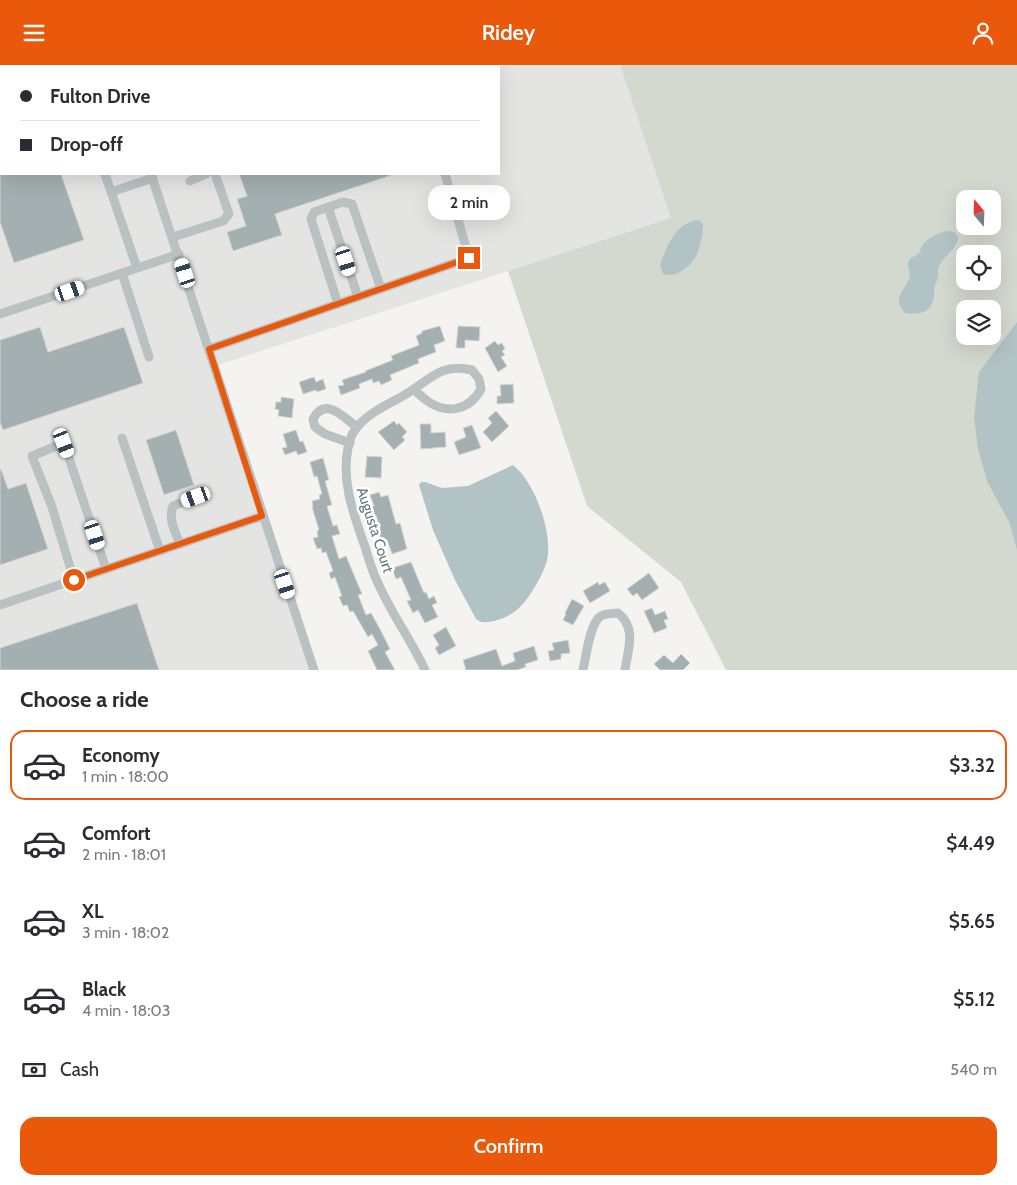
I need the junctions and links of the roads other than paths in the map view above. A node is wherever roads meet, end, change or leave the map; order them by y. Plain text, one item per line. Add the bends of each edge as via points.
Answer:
1 (105, 175) edge
2 (204, 175) edge
3 (215, 175) edge
4 (445, 175) edge
5 (152, 176) edge
6 (190, 181) dead end
7 (111, 192) junction
8 (328, 207) junction
9 (173, 237) junction
10 (179, 254) junction
11 (137, 268) junction
12 (122, 273) junction
13 (382, 289) junction
14 (358, 297) junction
15 (338, 304) junction
16 (0, 314) edge
17 (209, 349) junction
18 (149, 357) dead end
19 (414, 390) junction
20 (357, 427) junction
21 (122, 438) dead end
22 (350, 443) junction
23 (196, 497) dead end
24 (262, 516) junction
25 (180, 544) junction
26 (160, 551) junction
27 (106, 569) junction
28 (74, 580) junction
29 (0, 605) edge
30 (314, 670) edge
31 (425, 670) edge
32 (584, 670) edge
33 (624, 670) edge

1 - 7 street
2 - 6 street
3 - 9 street via 229,214 223,221
4 - 13 street via 469,258
5 - 7 street
5 - 9 street
7 - 11 street
8 - 13 street via 343,202 352,204
8 - 14 street
8 - 15 street via 314,212 311,219
9 - 10 street
10 - 11 street
10 - 17 street
11 - 12 street
12 - 16 street
12 - 18 street
13 - 14 street
14 - 15 street
15 - 17 street
17 - 24 street
19 - 19 street, Augusta Court via 427,401 454,409 467,406 481,389 472,370 459,367 439,371
19 - 20 street, Augusta Court via 381,407
20 - 22 street, Augusta Court
20 - 22 street via 333,409 324,408 313,419 315,427
21 - 26 street
22 - 31 street, Augusta Court via 346,479 352,510 377,582
23 - 25 street via 173,506 170,513
24 - 25 street
24 - 30 street
25 - 26 street
26 - 27 street
27 - 28 street
27 - 28 street via 64,443 32,456 52,507
28 - 29 street
32 - 33 street via 597,619 618,613 629,626

